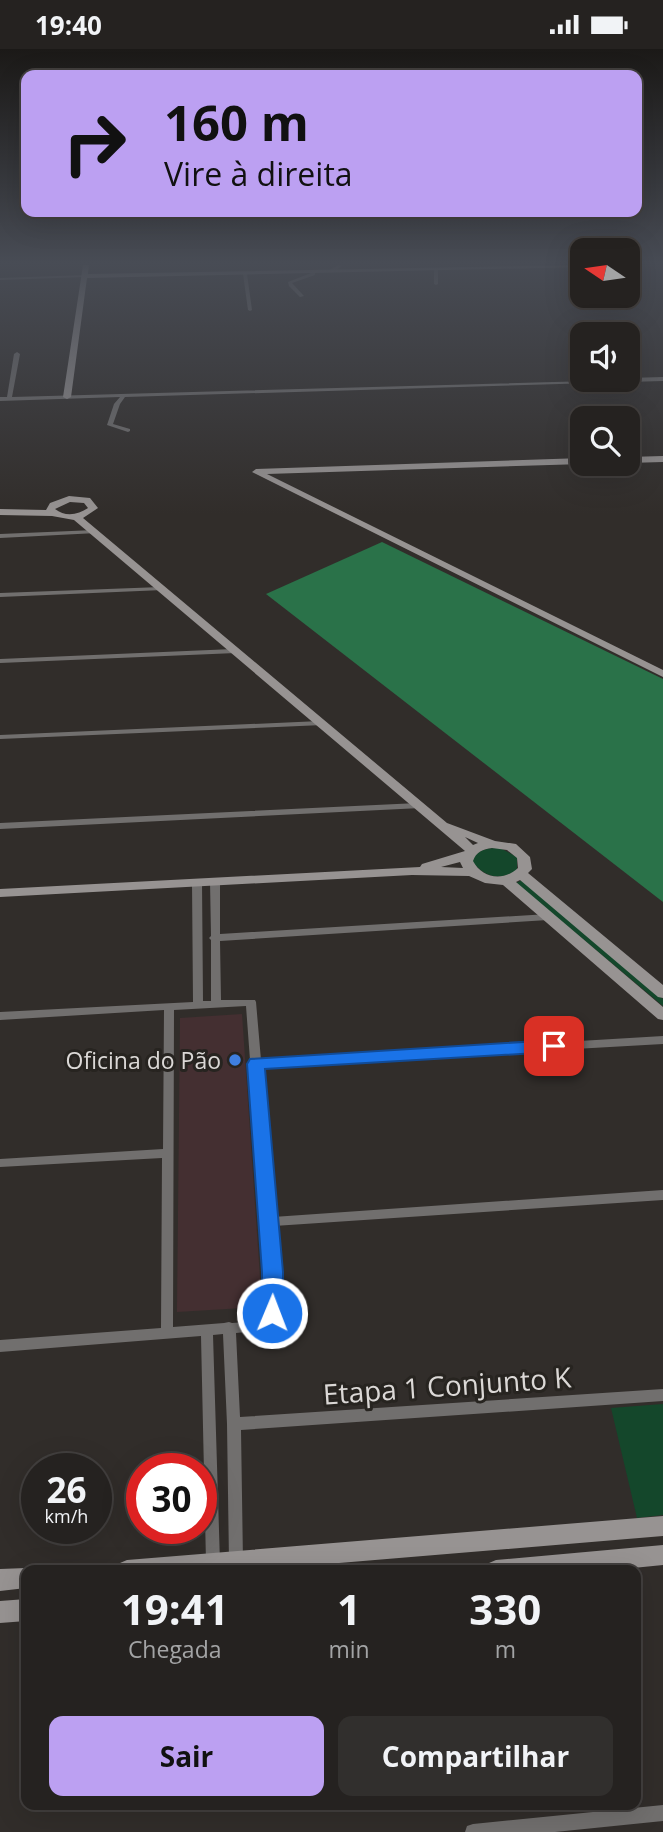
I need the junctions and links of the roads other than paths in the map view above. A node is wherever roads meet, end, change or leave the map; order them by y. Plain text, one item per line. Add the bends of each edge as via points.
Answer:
1 (74, 348) edge
2 (18, 354) dead end
3 (663, 379) edge
4 (124, 395) junction
5 (67, 397) junction
6 (0, 399) edge
7 (9, 399) junction
8 (128, 430) dead end
9 (663, 459) edge
10 (640, 460) edge
11 (570, 461) edge
12 (53, 509) junction
13 (3, 512) edge
14 (76, 517) junction
15 (95, 532) junction
16 (0, 536) edge
17 (161, 589) junction
18 (0, 595) edge
19 (233, 651) junction
20 (0, 661) edge
21 (663, 674) edge
22 (320, 723) junction
23 (0, 737) edge
24 (418, 806) junction
25 (441, 823) junction
26 (0, 826) edge
27 (492, 844) junction
28 (470, 853) junction
29 (412, 871) junction
30 (472, 872) junction
31 (521, 874) junction
32 (506, 880) junction
33 (215, 881) junction
34 (197, 882) junction
35 (0, 893) edge
36 (548, 917) junction
37 (214, 938) junction
38 (663, 993) edge
39 (216, 1002) junction
40 (198, 1004) junction
41 (169, 1006) junction
42 (663, 1015) edge
43 (0, 1016) edge
44 (663, 1039) edge
45 (256, 1064) junction
46 (168, 1153) junction
47 (0, 1163) edge
48 (663, 1195) edge
49 (268, 1222) junction
50 (229, 1327) junction
51 (207, 1329) junction
52 (167, 1334) junction
53 (0, 1346) edge
54 (663, 1395) edge
55 (234, 1424) junction
56 (663, 1526) edge
57 (663, 1555) edge
58 (213, 1565) edge
59 (236, 1565) edge
60 (552, 1565) edge
61 (21, 1578) edge
62 (0, 1580) edge
63 (21, 1610) edge
64 (0, 1612) edge
65 (663, 1813) edge
66 (473, 1832) edge

1 - 5 street
2 - 7 street
3 - 4 street
4 - 5 street
4 - 8 street via 110,425
5 - 7 street
6 - 7 street
9 - 10 street
11 - 21 street via 255,473
12 - 13 street
12 - 14 street
12 - 14 street via 75,499 93,505 88,513
14 - 15 street
15 - 16 street
15 - 17 street
17 - 18 street
17 - 19 street
19 - 20 street
19 - 22 street
22 - 23 street
22 - 24 street
24 - 25 street
24 - 26 street
25 - 27 street
25 - 28 street
27 - 28 street
27 - 31 street via 511,848 523,857
28 - 29 street
28 - 30 street via 466,861
29 - 30 street
29 - 33 street
30 - 32 street via 487,880
31 - 32 street
31 - 38 street
32 - 36 street
33 - 34 street
33 - 37 street
34 - 35 street
34 - 40 street
36 - 37 street
36 - 42 street
37 - 39 street
39 - 40 street
39 - 45 street via 251,1002
40 - 41 street
41 - 43 street
41 - 46 street
44 - 45 street
45 - 49 street
46 - 47 street
46 - 52 street
48 - 49 street
49 - 50 street via 272,1313 262,1326
50 - 51 street
50 - 55 street
51 - 52 street
51 - 58 street
52 - 53 street
54 - 55 street, Etapa 1 Conjunto K
55 - 59 street
56 - 59 street
57 - 60 street
61 - 62 street
63 - 64 street
65 - 66 street

